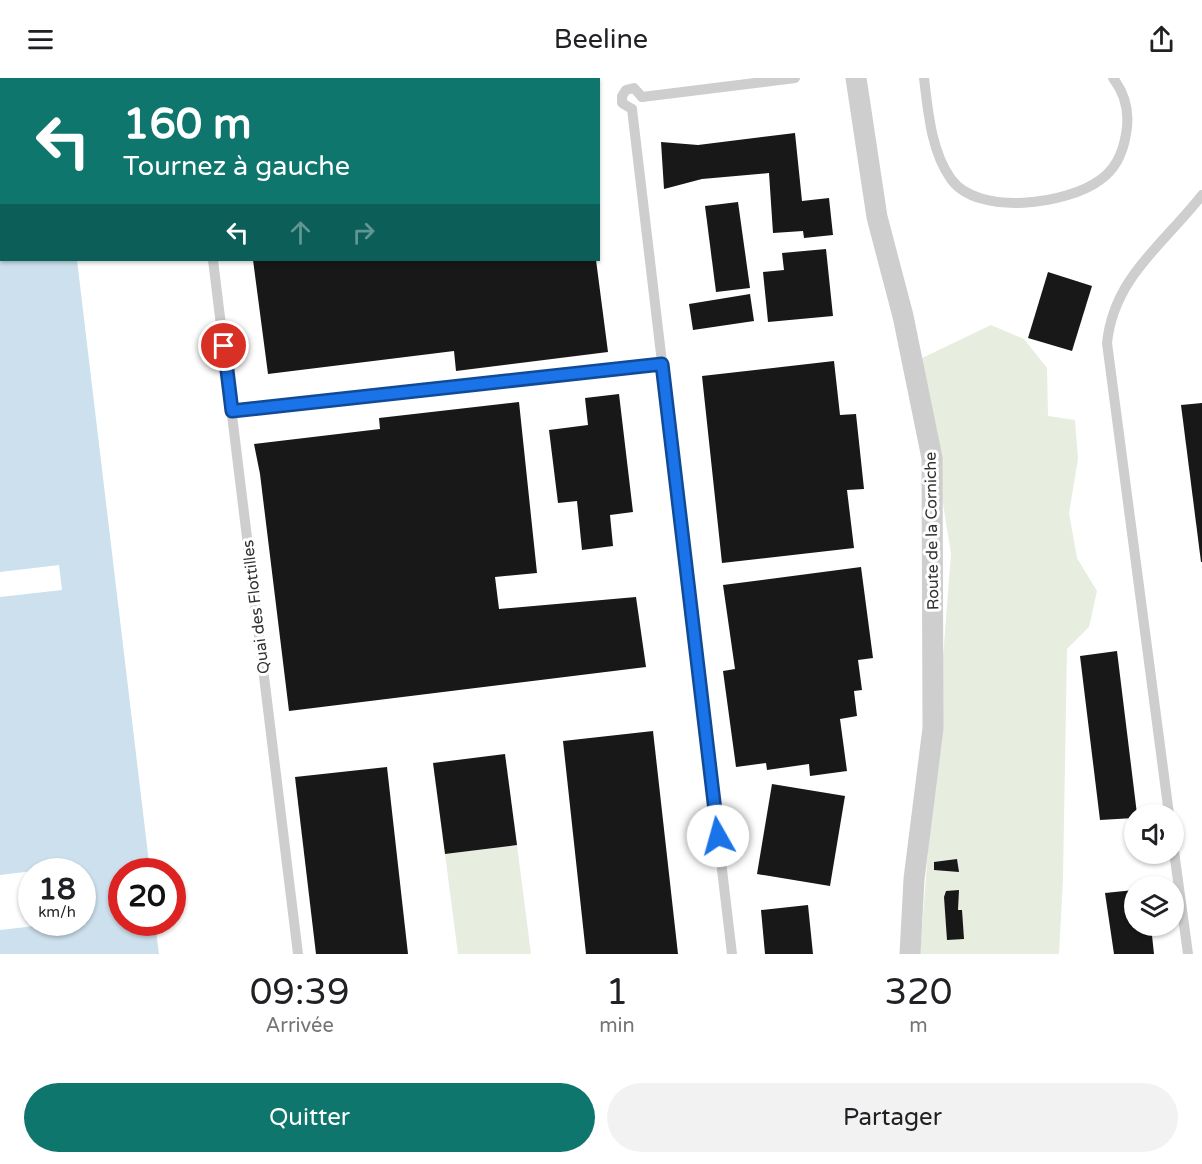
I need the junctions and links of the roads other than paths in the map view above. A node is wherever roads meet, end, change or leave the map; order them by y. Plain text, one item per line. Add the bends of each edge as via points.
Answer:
1 (795, 78) edge
2 (924, 78) edge
3 (1113, 78) edge
4 (628, 83) edge
5 (856, 84) edge
6 (642, 97) junction
7 (632, 109) junction
8 (1202, 195) edge
9 (213, 261) edge
10 (662, 364) junction
11 (232, 411) junction
12 (1168, 804) edge
13 (1176, 864) edge
14 (298, 954) edge
15 (732, 954) edge
16 (910, 954) edge
17 (1188, 954) edge

1 - 6 lane
2 - 3 lane via 937,150 952,180 973,196 1019,203 1084,190 1115,166 1128,124 1122,92
4 - 6 lane
4 - 7 lane via 622,103
5 - 16 street, Route de la Corniche via 877,216 903,316 932,458 933,728 914,879
6 - 7 lane via 638,107
7 - 10 lane
8 - 12 lane via 1119,294 1109,320 1107,344
9 - 11 lane, Quai des Flottilles
10 - 11 lane
10 - 15 lane
11 - 14 lane, Quai des Flottilles
13 - 17 lane

